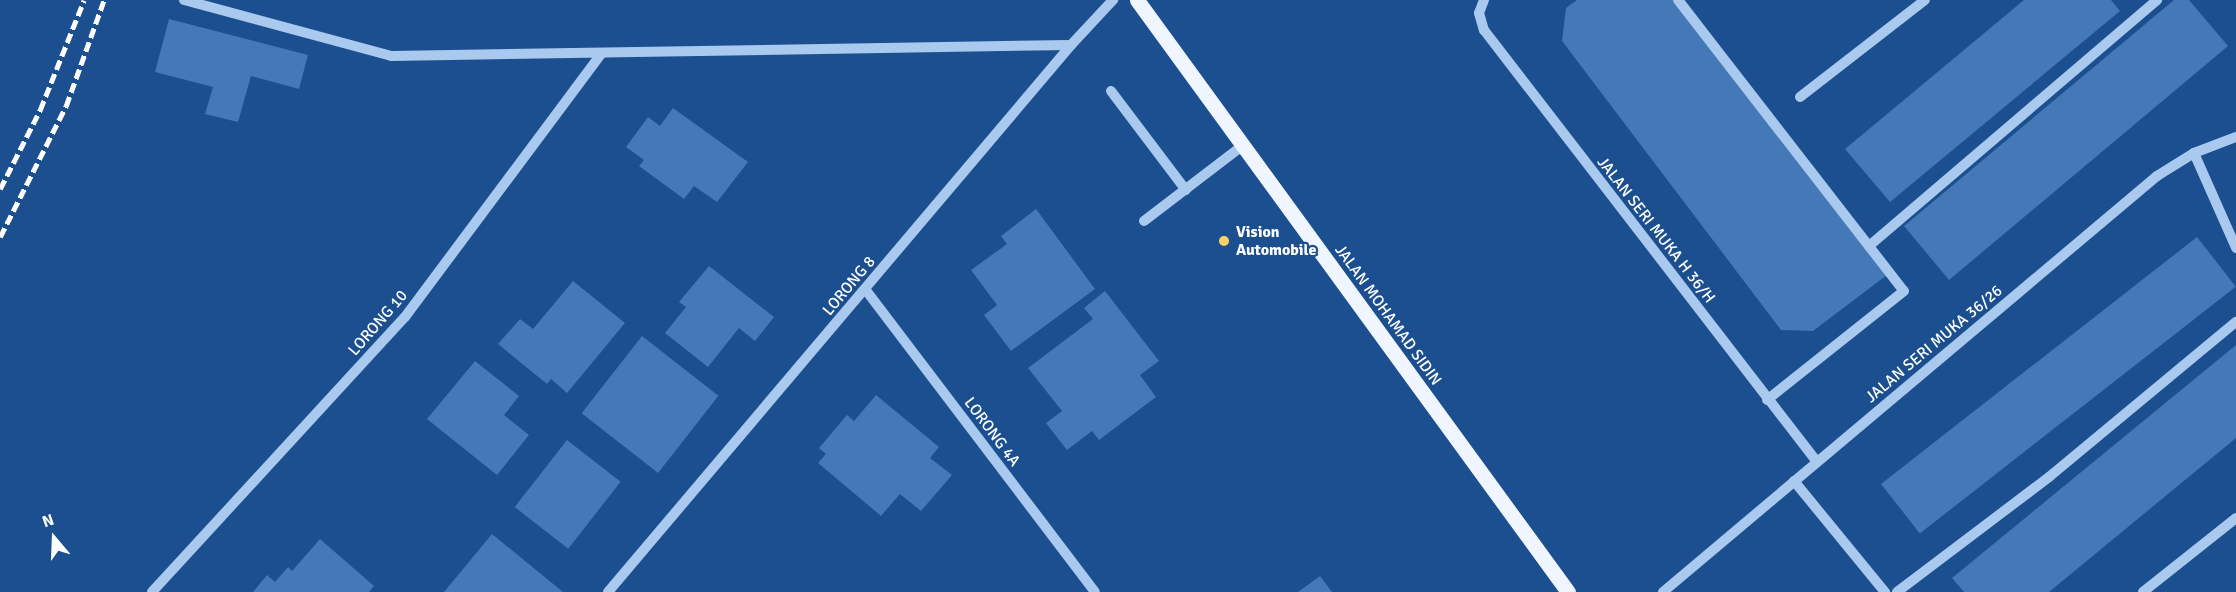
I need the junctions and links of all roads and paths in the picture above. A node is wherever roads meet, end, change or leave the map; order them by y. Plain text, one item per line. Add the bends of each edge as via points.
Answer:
1 (184, 0) edge
2 (1113, 0) edge
3 (1137, 0) edge
4 (1484, 0) edge
5 (1678, 0) edge
6 (1925, 0) edge
7 (2157, 0) edge
8 (1071, 45) junction
9 (602, 52) junction
10 (1111, 91) dead end
11 (1800, 97) dead end
12 (2236, 137) edge
13 (1242, 146) junction
14 (2194, 153) junction
15 (1186, 190) junction
16 (1144, 221) dead end
17 (1869, 246) junction
18 (2236, 248) edge
19 (865, 289) junction
20 (2236, 322) edge
21 (1767, 400) junction
22 (1817, 462) junction
23 (1794, 481) junction
24 (2236, 518) edge
25 (1092, 591) edge
26 (152, 592) edge
27 (608, 592) edge
28 (1569, 592) edge
29 (1663, 592) edge
30 (1885, 592) edge
31 (1898, 592) edge
32 (2143, 592) edge

1 - 9 street via 391,56
2 - 8 street, LORONG 8
3 - 13 main road, JALAN MOHAMAD SIDIN
4 - 21 street, JALAN SERI MUKA H 36/H via 1479,13 1484,30
5 - 17 street
6 - 11 street
7 - 17 street
8 - 9 street
8 - 19 street, LORONG 8
9 - 26 street, LORONG 10 via 405,317
10 - 15 street
12 - 14 street, JALAN SERI MUKA 36/26
13 - 15 street
13 - 28 main road, JALAN MOHAMAD SIDIN
14 - 18 street
14 - 22 street, JALAN SERI MUKA 36/26 via 2157,176
15 - 16 street
17 - 21 street via 1904,291
19 - 25 street, LORONG 4A
19 - 27 street, LORONG 8
20 - 31 street via 2049,477
21 - 22 street, JALAN SERI MUKA H 36/H
22 - 23 street, JALAN SERI MUKA 36/26
23 - 29 street, JALAN SERI MUKA 36/26
23 - 30 street
24 - 32 street

